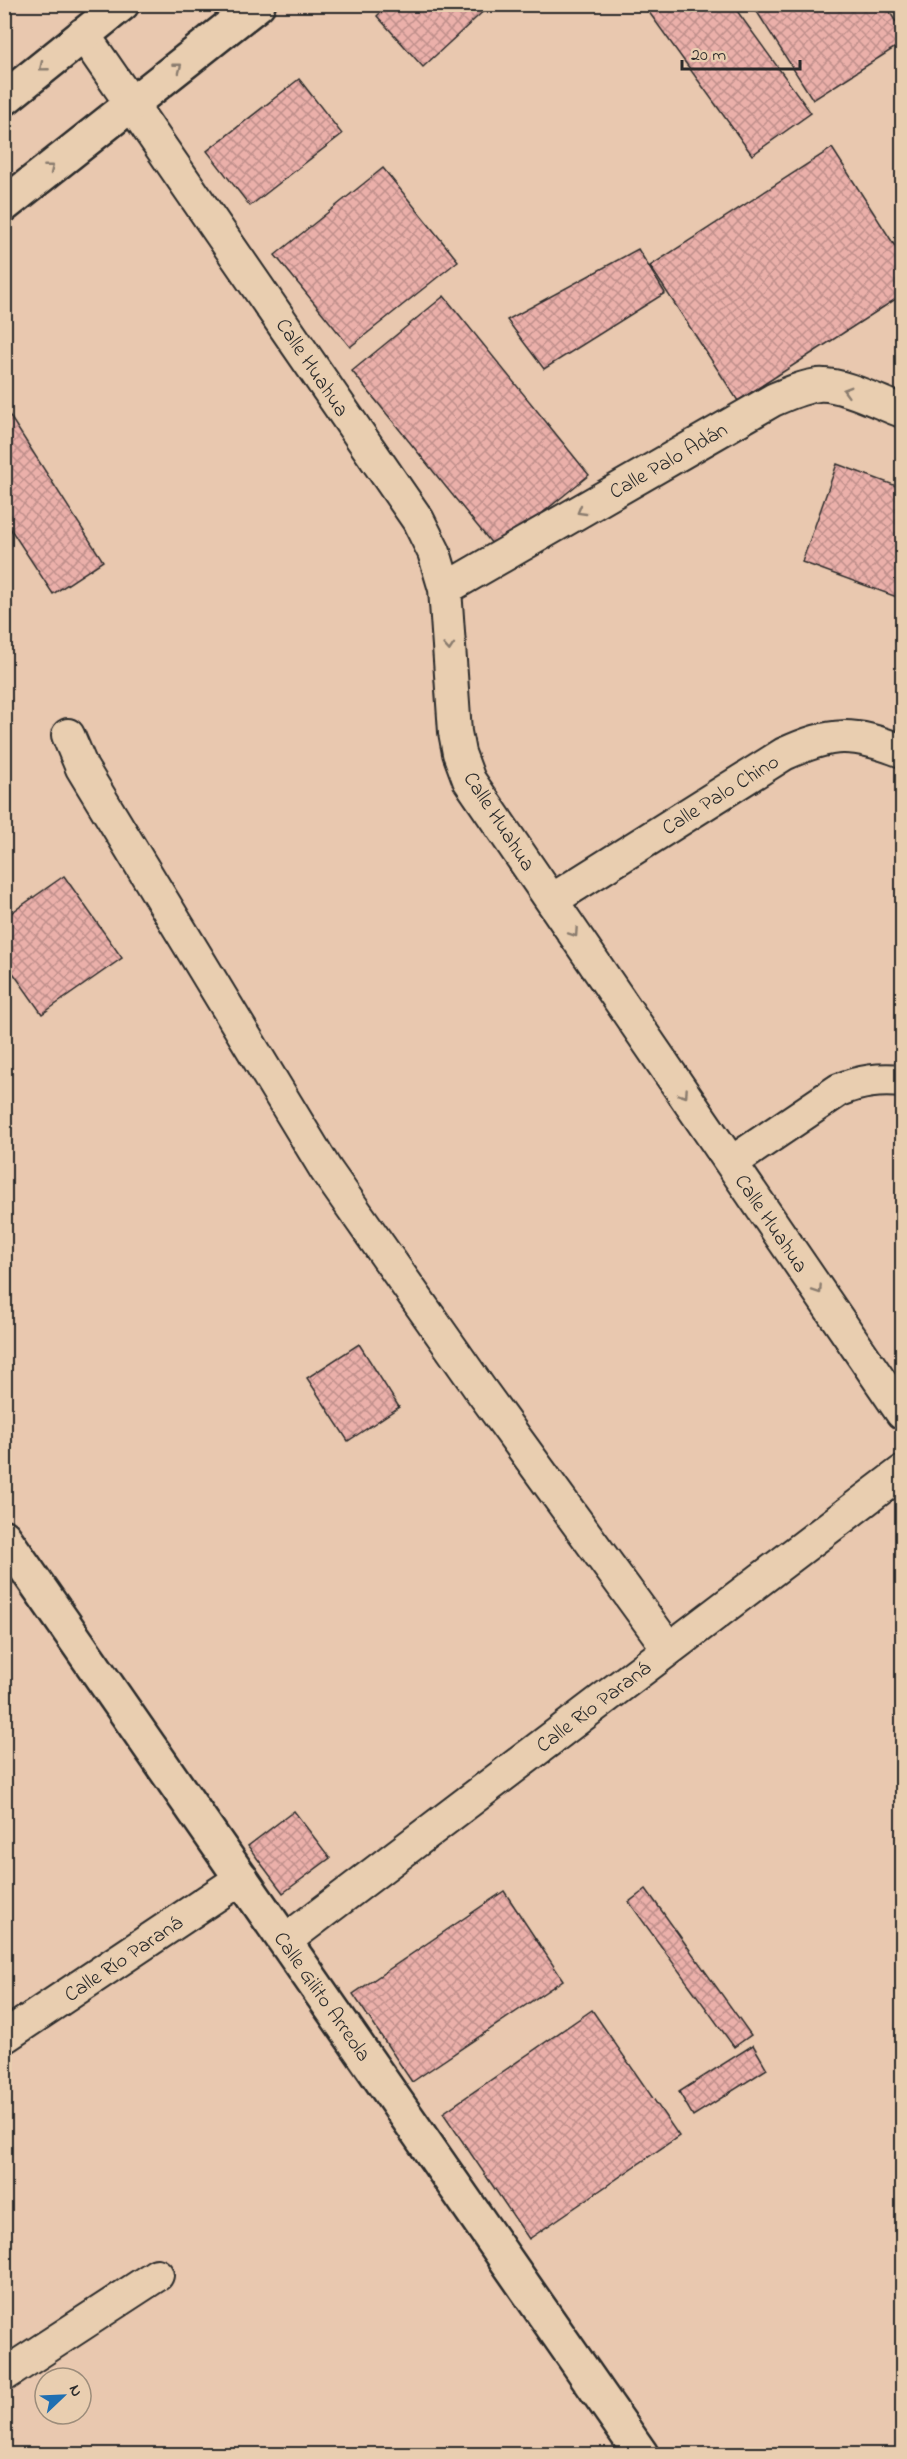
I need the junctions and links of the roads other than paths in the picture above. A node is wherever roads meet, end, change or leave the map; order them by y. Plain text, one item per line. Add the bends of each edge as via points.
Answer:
1 (122, 4) edge
2 (258, 4) edge
3 (83, 34) junction
4 (4, 99) edge
5 (132, 103) junction
6 (4, 205) edge
7 (903, 411) edge
8 (446, 589) junction
9 (68, 735) dead end
10 (903, 751) edge
11 (552, 900) junction
12 (903, 1081) edge
13 (731, 1163) junction
14 (903, 1413) edge
15 (903, 1472) edge
16 (4, 1537) edge
17 (669, 1649) junction
18 (242, 1878) junction
19 (285, 1941) junction
20 (4, 2037) edge
21 (157, 2275) dead end
22 (4, 2375) edge
23 (641, 2454) edge

1 - 3 main road
5 -> 2 main road
3 -> 4 main road
3 - 5 street, Calle Huahua
6 -> 5 main road
5 - 8 street, Calle Huahua via 418,520
7 -> 8 street, Calle Palo Adán via 819,385 798,389
8 -> 11 street, Calle Huahua via 459,753 469,780
9 - 17 street via 82,768 326,1170
10 - 11 street, Calle Palo Chino via 871,739 840,735 809,743 784,754
11 -> 13 street, Calle Huahua
12 - 13 street via 880,1079 839,1090
13 -> 14 street, Calle Huahua
15 - 17 street, Calle Río Paraná
16 - 18 main road, Calle Gilito Arreola
17 - 19 street, Calle Río Paraná
18 - 19 main road, Calle Gilito Arreola
18 - 20 street, Calle Río Paraná
19 - 23 main road, Calle Gilito Arreola
21 - 22 street

